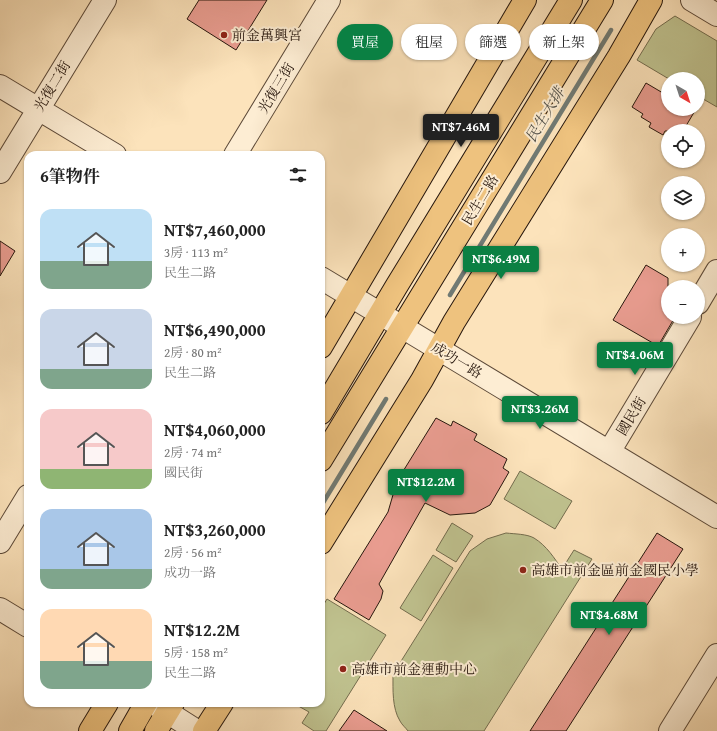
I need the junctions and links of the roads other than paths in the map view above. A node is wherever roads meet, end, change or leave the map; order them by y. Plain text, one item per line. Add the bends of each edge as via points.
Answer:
1 (105, 0) edge
2 (329, 0) edge
3 (526, 0) edge
4 (571, 0) edge
5 (602, 0) edge
6 (651, 0) edge
7 (692, 0) edge
8 (717, 15) edge
9 (0, 86) edge
10 (39, 108) junction
11 (109, 151) edge
12 (237, 151) edge
13 (0, 172) edge
14 (717, 271) edge
15 (325, 280) edge
16 (705, 291) edge
17 (351, 296) junction
18 (380, 314) junction
19 (686, 324) edge
20 (402, 327) junction
21 (325, 340) edge
22 (439, 349) junction
23 (325, 406) edge
24 (609, 452) junction
25 (325, 453) edge
26 (24, 503) edge
27 (717, 517) edge
28 (325, 537) edge
29 (0, 542) edge
30 (0, 609) edge
31 (24, 624) edge
32 (717, 655) edge
33 (105, 707) edge
34 (144, 707) edge
35 (164, 707) edge
36 (165, 707) edge
37 (219, 707) edge
38 (90, 731) edge
39 (130, 731) edge
40 (156, 731) edge
41 (197, 731) edge
42 (204, 731) edge
43 (670, 731) edge

1 - 10 street, 光復二街
2 - 12 street, 光復三街
3 - 17 main road
4 - 18 main road, 民生二路
5 - 20 main road, 民生二路
6 - 22 main road
7 - 8 street
9 - 10 street
10 - 11 street
10 - 13 street, 光復二街
14 - 16 street
15 - 17 street, 成功一路
17 - 18 street, 成功一路
17 - 21 main road
18 - 20 street, 成功一路
18 - 23 main road, 民生二路
19 - 24 street, 國民街
20 - 22 street, 成功一路
20 - 25 main road, 民生二路
22 - 24 street, 成功一路
22 - 28 main road
24 - 27 street, 成功一路
26 - 29 street
30 - 31 street
32 - 43 street
33 - 38 main road
34 - 39 main road
35 - 40 main road
36 - 41 street
37 - 42 main road

